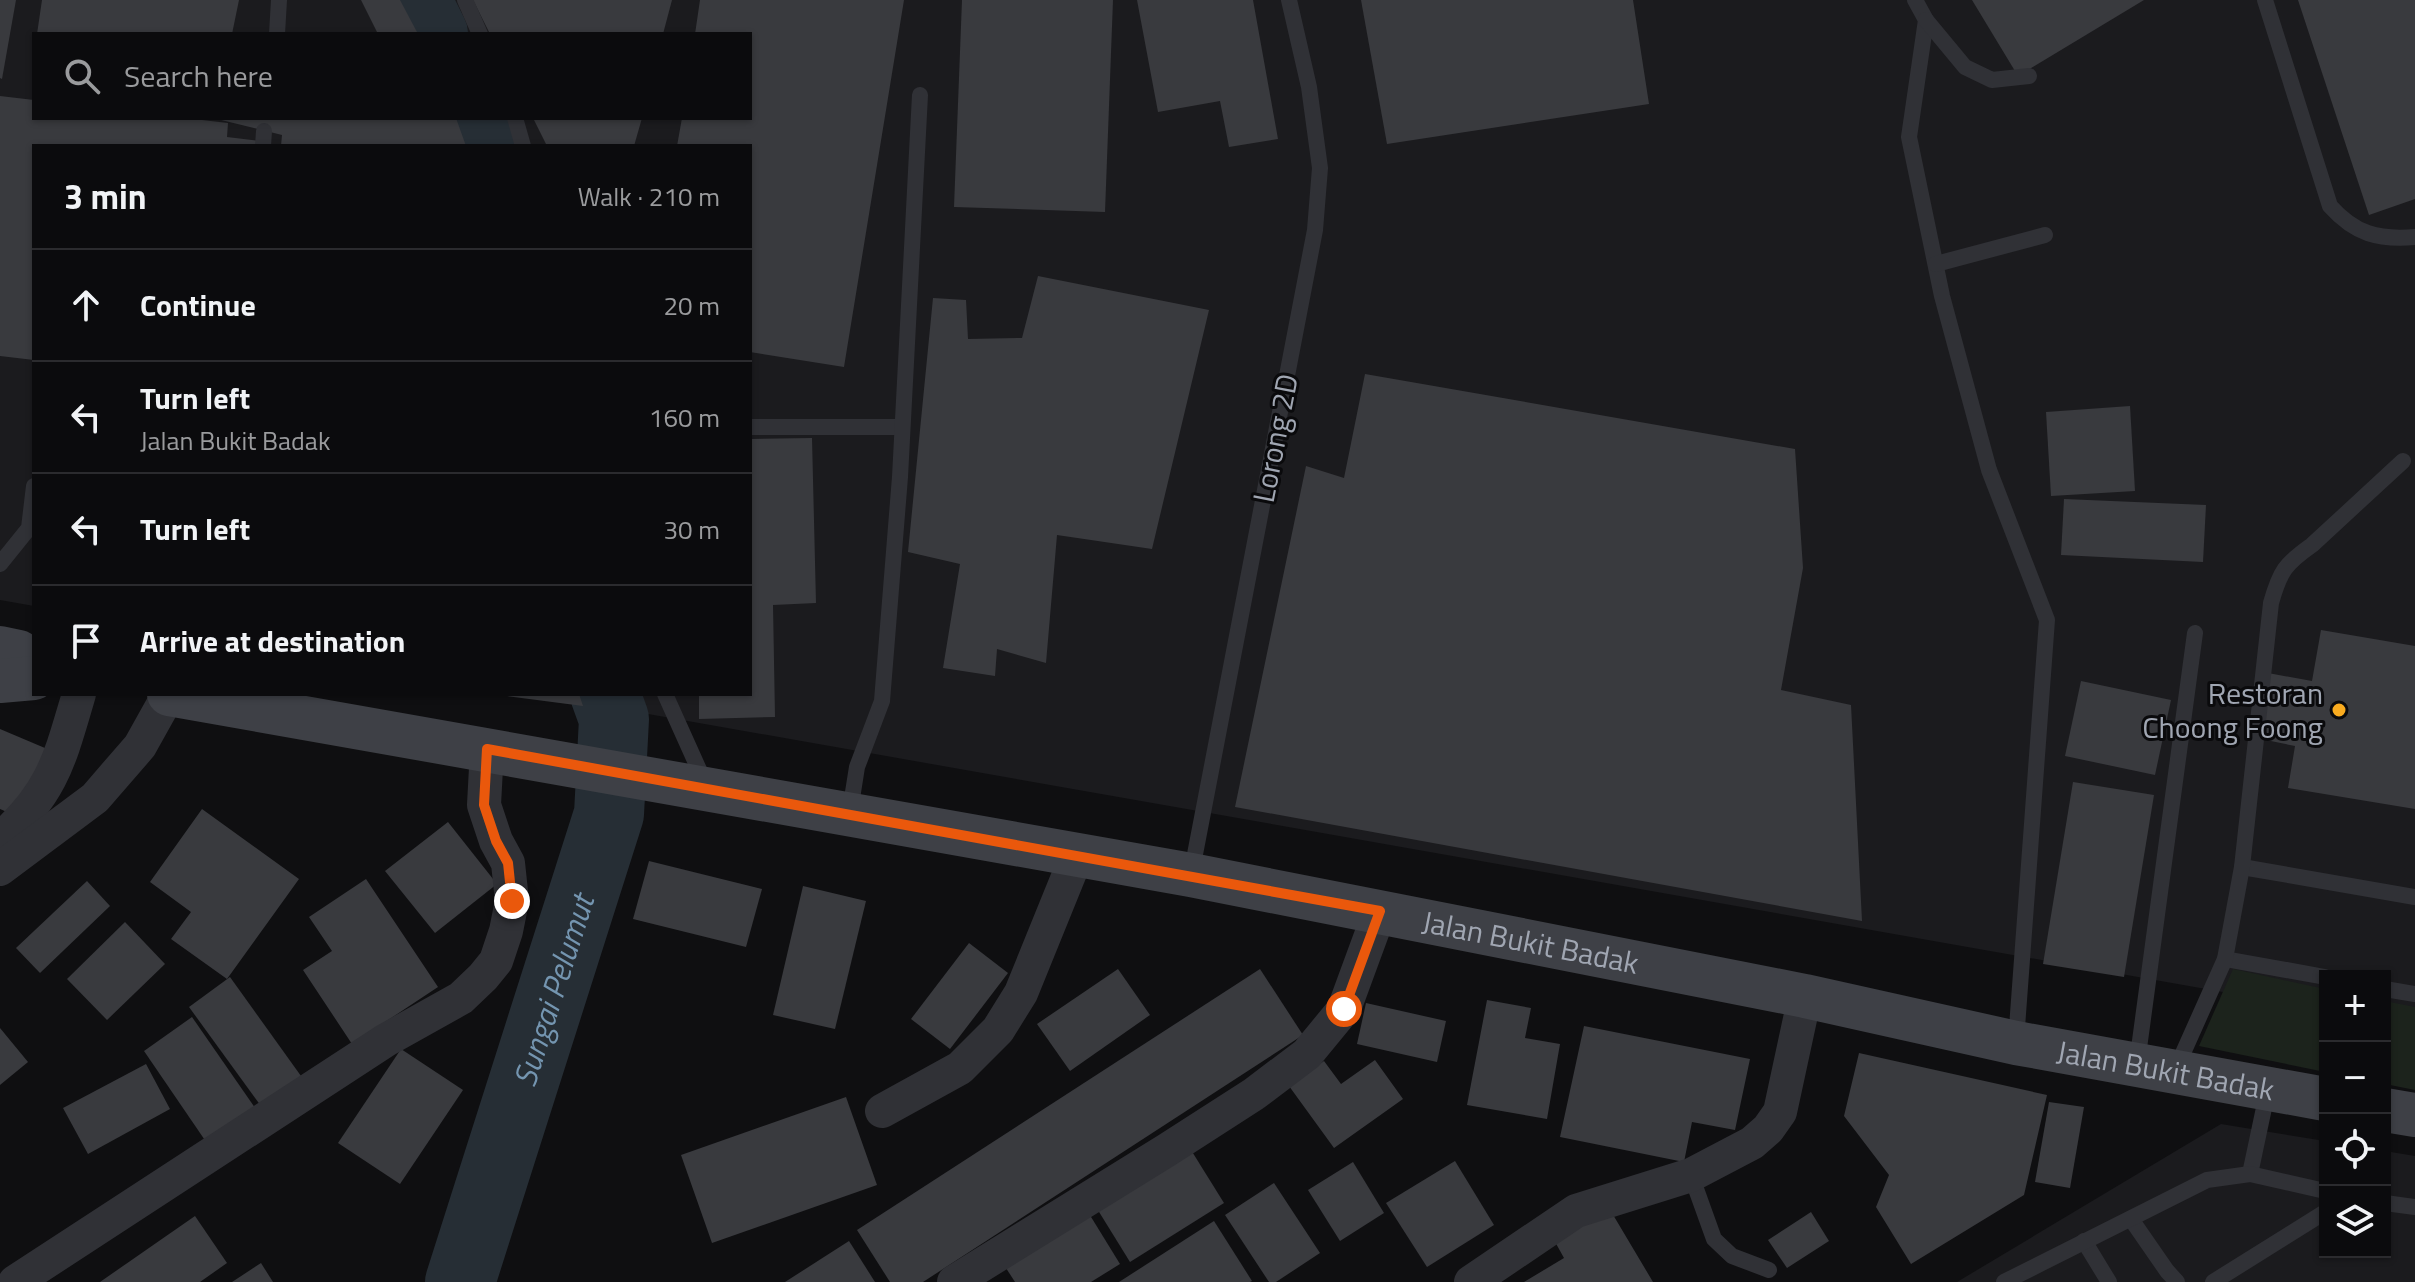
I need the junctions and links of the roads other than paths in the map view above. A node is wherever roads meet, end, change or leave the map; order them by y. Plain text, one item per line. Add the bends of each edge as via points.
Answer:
1 (279, 0) edge
2 (465, 0) edge
3 (1289, 0) edge
4 (1915, 0) edge
5 (2265, 0) edge
6 (1926, 20) junction
7 (277, 32) edge
8 (479, 32) edge
9 (2029, 76) dead end
10 (920, 95) dead end
11 (516, 120) edge
12 (522, 144) edge
13 (2045, 235) dead end
14 (2415, 237) edge
15 (1936, 264) junction
16 (752, 427) edge
17 (902, 427) junction
18 (2403, 461) dead end
19 (32, 503) edge
20 (0, 564) edge
21 (2195, 633) dead end
22 (0, 648) edge
23 (32, 660) edge
24 (32, 678) edge
25 (0, 681) edge
26 (78, 696) edge
27 (168, 696) edge
28 (193, 696) edge
29 (666, 696) edge
30 (229, 699) edge
31 (487, 749) junction
32 (707, 788) junction
33 (849, 814) junction
34 (0, 839) edge
35 (1077, 855) junction
36 (2242, 867) junction
37 (0, 869) edge
38 (1191, 875) junction
39 (2415, 897) edge
40 (1380, 911) junction
41 (2225, 959) junction
42 (2319, 976) edge
43 (2391, 990) edge
44 (2415, 994) edge
45 (1805, 996) junction
46 (2016, 1043) junction
47 (2156, 1068) junction
48 (2269, 1089) junction
49 (2319, 1098) edge
50 (882, 1111) dead end
51 (2391, 1111) edge
52 (2415, 1115) edge
53 (2250, 1174) junction
54 (1691, 1175) junction
55 (2319, 1190) edge
56 (2391, 1204) edge
57 (2415, 1207) edge
58 (2319, 1216) edge
59 (2131, 1219) junction
60 (2084, 1241) junction
61 (1769, 1270) dead end
62 (17, 1281) edge
63 (954, 1282) edge
64 (1471, 1282) edge
65 (2004, 1282) edge
66 (2109, 1282) edge
67 (2177, 1282) edge
68 (2213, 1282) edge

1 - 7 lane
2 - 8 lane
3 - 38 lane, Lorong 2D via 1320,168 1315,230
4 - 6 lane
5 - 14 lane via 2330,206 2362,233
6 - 9 lane via 1965,67 1992,80
6 - 15 lane via 1909,137
10 - 17 lane
11 - 12 lane
13 - 15 lane
15 - 46 lane via 1989,470 2047,620
16 - 17 lane
17 - 33 lane via 882,701 857,767
18 - 36 lane via 2279,574 2271,603
19 - 20 lane via 29,528
21 - 47 lane
22 - 23 main road
24 - 25 main road
26 - 34 street via 43,793
27 - 37 street via 140,746 95,798
28 - 30 main road, Jalan Bukit Badak
29 - 32 lane
30 - 31 main road, Jalan Bukit Badak
31 - 32 main road, Jalan Bukit Badak
31 - 62 street via 484,805 508,863 512,901 496,961 483,977 461,998 386,1040
32 - 33 main road, Jalan Bukit Badak
33 - 35 main road, Jalan Bukit Badak
35 - 38 main road, Jalan Bukit Badak
35 - 50 street via 1021,993 998,1030 960,1068
36 - 39 lane
36 - 41 lane
38 - 40 main road, Jalan Bukit Badak
40 - 45 main road, Jalan Bukit Badak
40 - 63 street via 1344,1009 1307,1054 1254,1094
41 - 42 lane
41 - 47 lane
43 - 44 lane
45 - 46 main road, Jalan Bukit Badak
45 - 54 street via 1780,1112 1752,1143
46 - 47 main road, Jalan Bukit Badak
47 - 48 main road, Jalan Bukit Badak
48 - 49 main road, Jalan Bukit Badak
48 - 53 lane
51 - 52 main road
53 - 55 lane
53 - 59 lane via 2207,1180
54 - 61 lane via 1714,1239 1732,1256
54 - 64 street via 1576,1211
56 - 57 lane
58 - 68 lane
59 - 60 lane
59 - 67 lane
60 - 65 lane
60 - 66 lane

